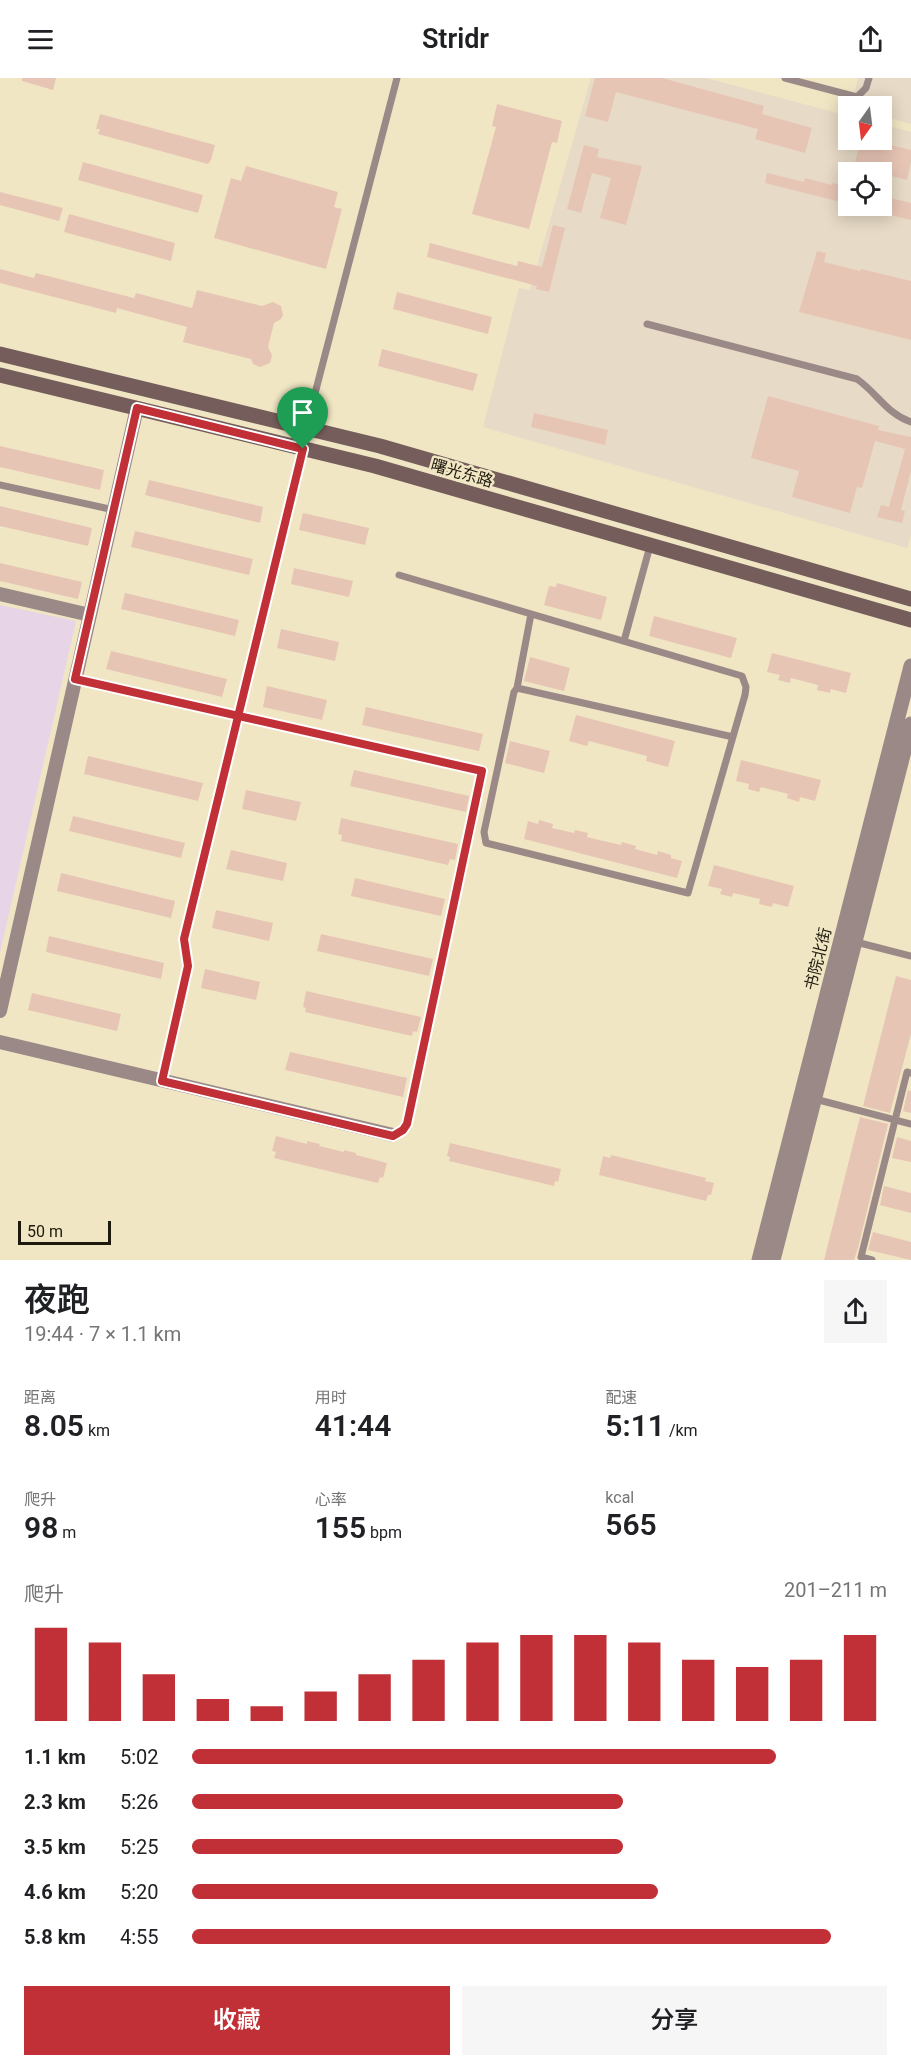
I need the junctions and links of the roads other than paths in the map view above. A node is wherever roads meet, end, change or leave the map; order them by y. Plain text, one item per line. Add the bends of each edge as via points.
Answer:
1 (397, 78) edge
2 (784, 78) edge
3 (868, 78) edge
4 (647, 324) dead end
5 (0, 354) edge
6 (0, 375) edge
7 (137, 408) junction
8 (911, 422) edge
9 (306, 428) junction
10 (303, 449) junction
11 (0, 485) edge
12 (114, 510) junction
13 (650, 546) junction
14 (399, 574) dead end
15 (0, 594) edge
16 (911, 599) edge
17 (531, 614) junction
18 (90, 615) junction
19 (911, 620) edge
20 (624, 641) junction
21 (911, 666) edge
22 (75, 679) junction
23 (517, 688) junction
24 (238, 716) junction
25 (911, 724) edge
26 (733, 737) junction
27 (856, 942) junction
28 (911, 957) edge
29 (0, 1011) edge
30 (0, 1042) edge
31 (911, 1073) edge
32 (162, 1081) junction
33 (815, 1100) junction
34 (896, 1120) junction
35 (911, 1124) edge
36 (393, 1136) joint
37 (759, 1260) edge
38 (773, 1260) edge
39 (872, 1260) edge

1 - 9 lane
2 - 3 lane via 857,97 866,88
4 - 8 lane via 857,379 892,414
5 - 9 main road, 曙光东路
6 - 7 main road, 曙光东路
7 - 10 main road, 曙光东路
7 - 12 street
9 - 16 main road, 曙光东路
10 - 13 main road, 曙光东路 via 375,466
10 - 24 lane
11 - 12 lane
12 - 18 street
13 - 19 main road, 曙光东路
13 - 20 lane
14 - 17 lane
15 - 18 street
17 - 20 lane
17 - 23 lane
18 - 22 street
20 - 26 lane via 742,676 745,695
21 - 37 street, 书院北街
22 - 24 lane
22 - 29 street
23 - 26 lane
23 - 26 lane via 484,832 486,843 688,893
24 - 32 lane via 184,939 188,966
24 - 36 lane via 482,771 407,1124
25 - 27 street, 书院北街
27 - 28 lane
27 - 33 street, 书院北街
30 - 32 street
31 - 34 lane via 907,1072
32 - 36 street
33 - 34 lane
33 - 38 street, 书院北街
34 - 35 lane
34 - 39 lane via 861,1257

